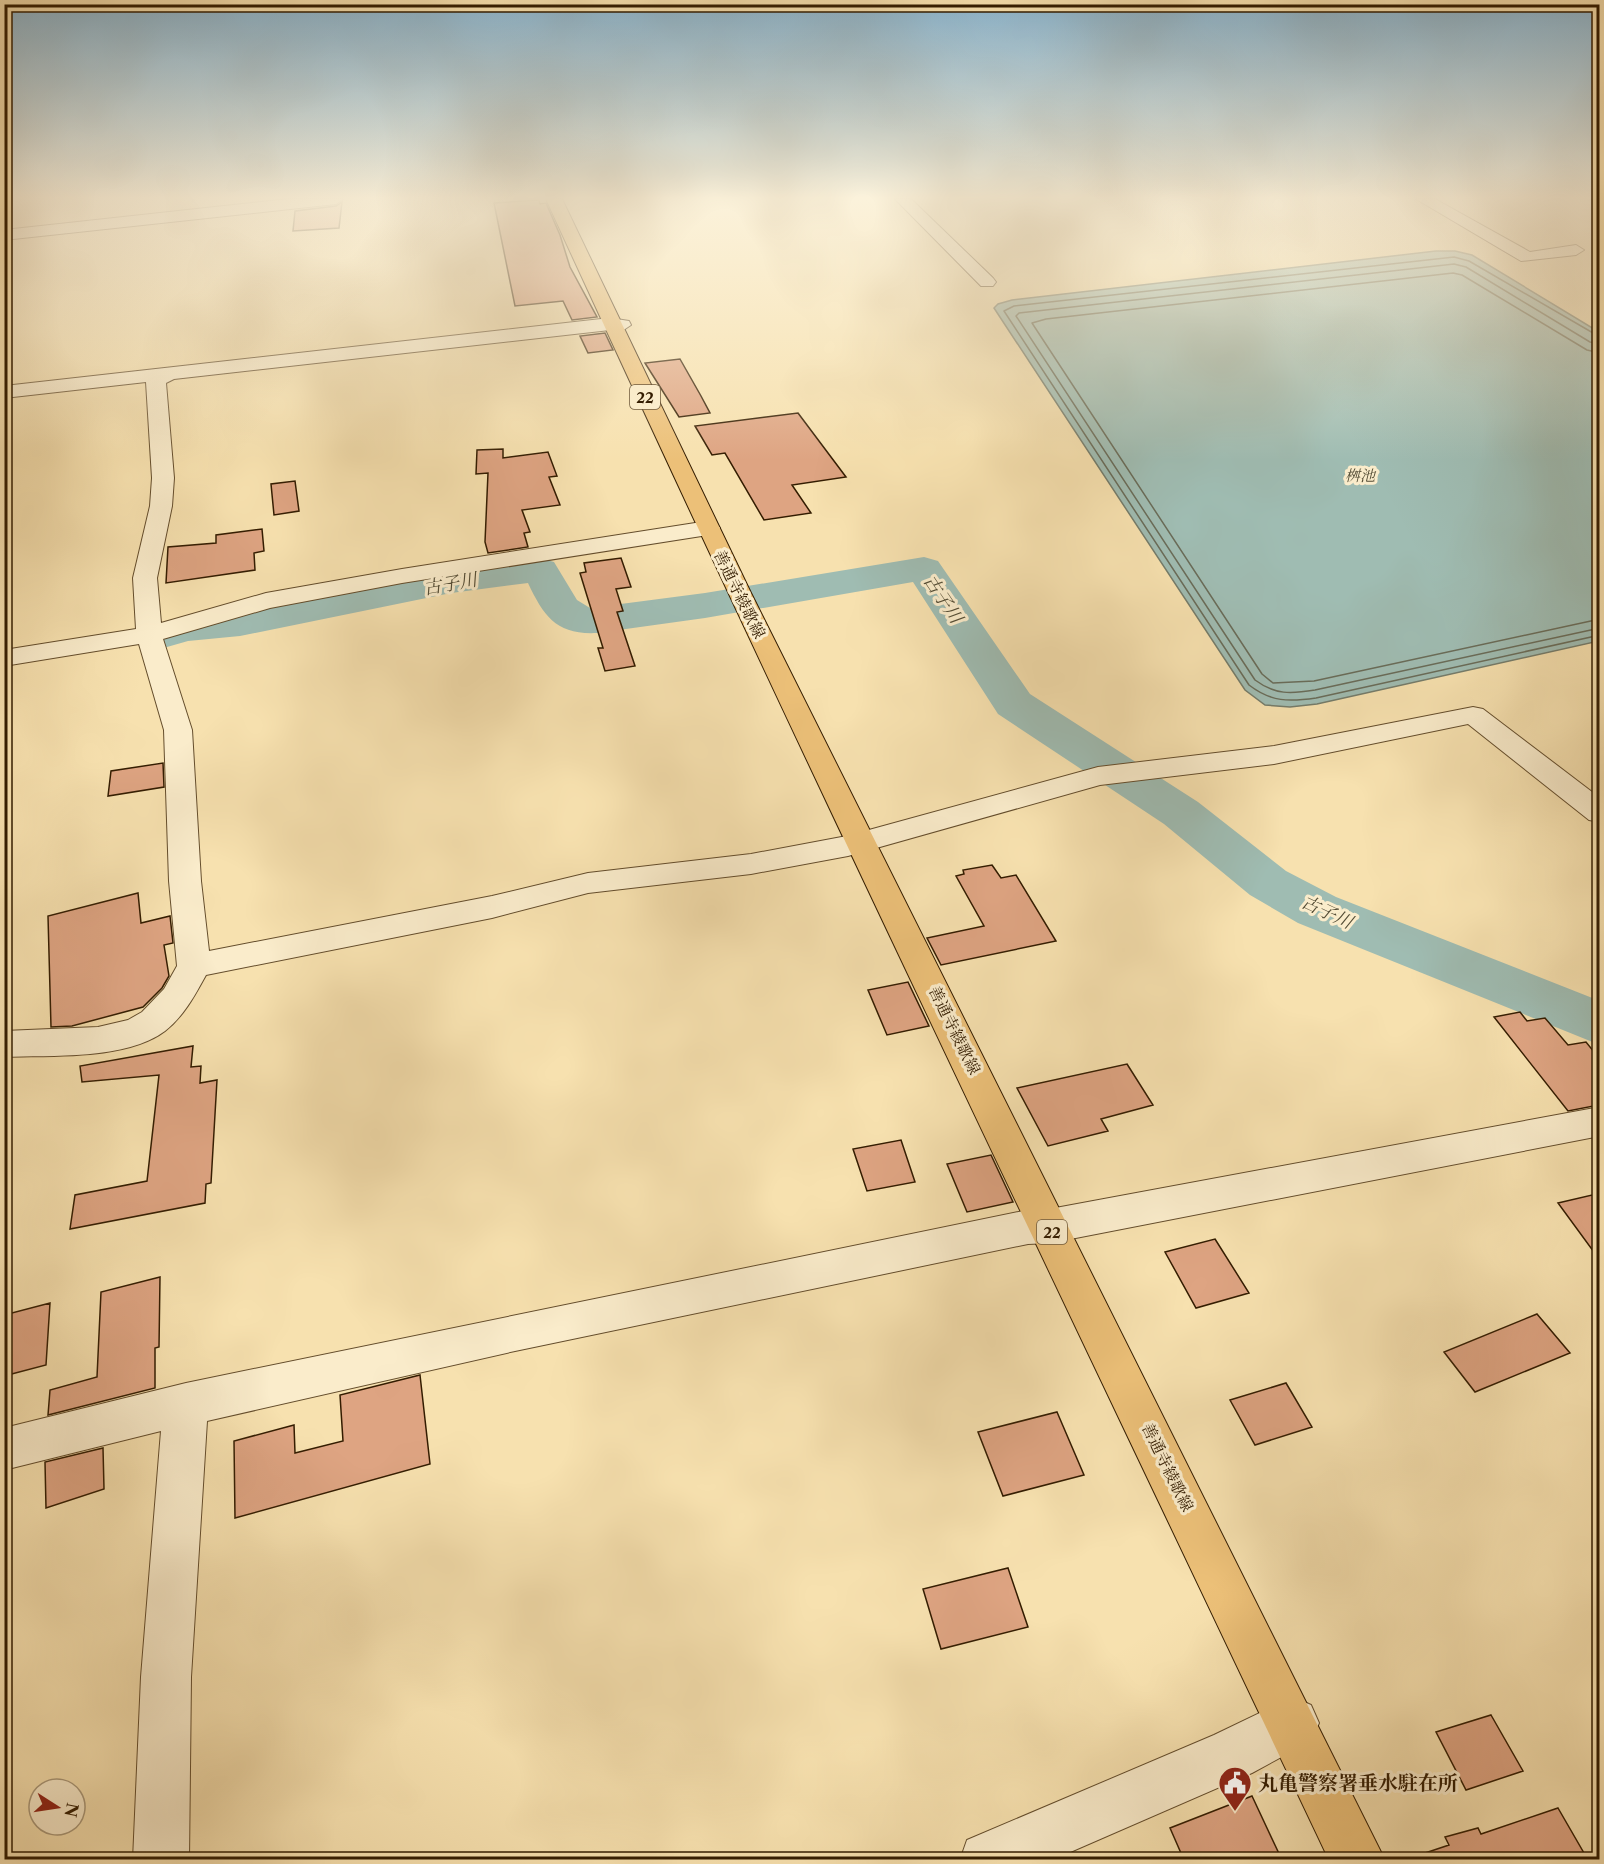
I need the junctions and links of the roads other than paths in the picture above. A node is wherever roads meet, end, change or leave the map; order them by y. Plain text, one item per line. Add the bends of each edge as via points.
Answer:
1 (597, 286) edge
2 (616, 324) junction
3 (174, 371) junction
4 (4, 392) edge
5 (708, 528) junction
6 (149, 634) junction
7 (4, 658) edge
8 (1599, 813) edge
9 (863, 842) junction
10 (194, 966) junction
11 (4, 1044) edge
12 (1599, 1121) edge
13 (1050, 1226) junction
14 (186, 1403) junction
15 (4, 1449) edge
16 (1293, 1723) junction
17 (161, 1860) edge
18 (987, 1860) edge
19 (1358, 1860) edge

1 - 2 main road, 善通寺綾歌線 / 22
2 - 3 street
2 - 5 main road, 善通寺綾歌線 / 22
3 - 4 street
3 - 6 street via 156,380 163,478 161,506 144,578
5 - 6 street via 266,601
5 - 9 main road, 善通寺綾歌線 / 22
6 - 7 street
6 - 10 street via 178,730 185,881
8 - 9 street via 1473,715 1274,755 1098,776
9 - 10 street via 751,864 588,883 492,907
9 - 13 main road, 善通寺綾歌線 / 22
10 - 11 street via 176,998 138,1031 98,1040
12 - 13 street
13 - 14 street via 1016,1229
13 - 16 main road, 善通寺綾歌線 / 22
14 - 15 street
14 - 17 street via 166,1677
16 - 18 street via 1233,1754
16 - 19 main road, 善通寺綾歌線 / 22

